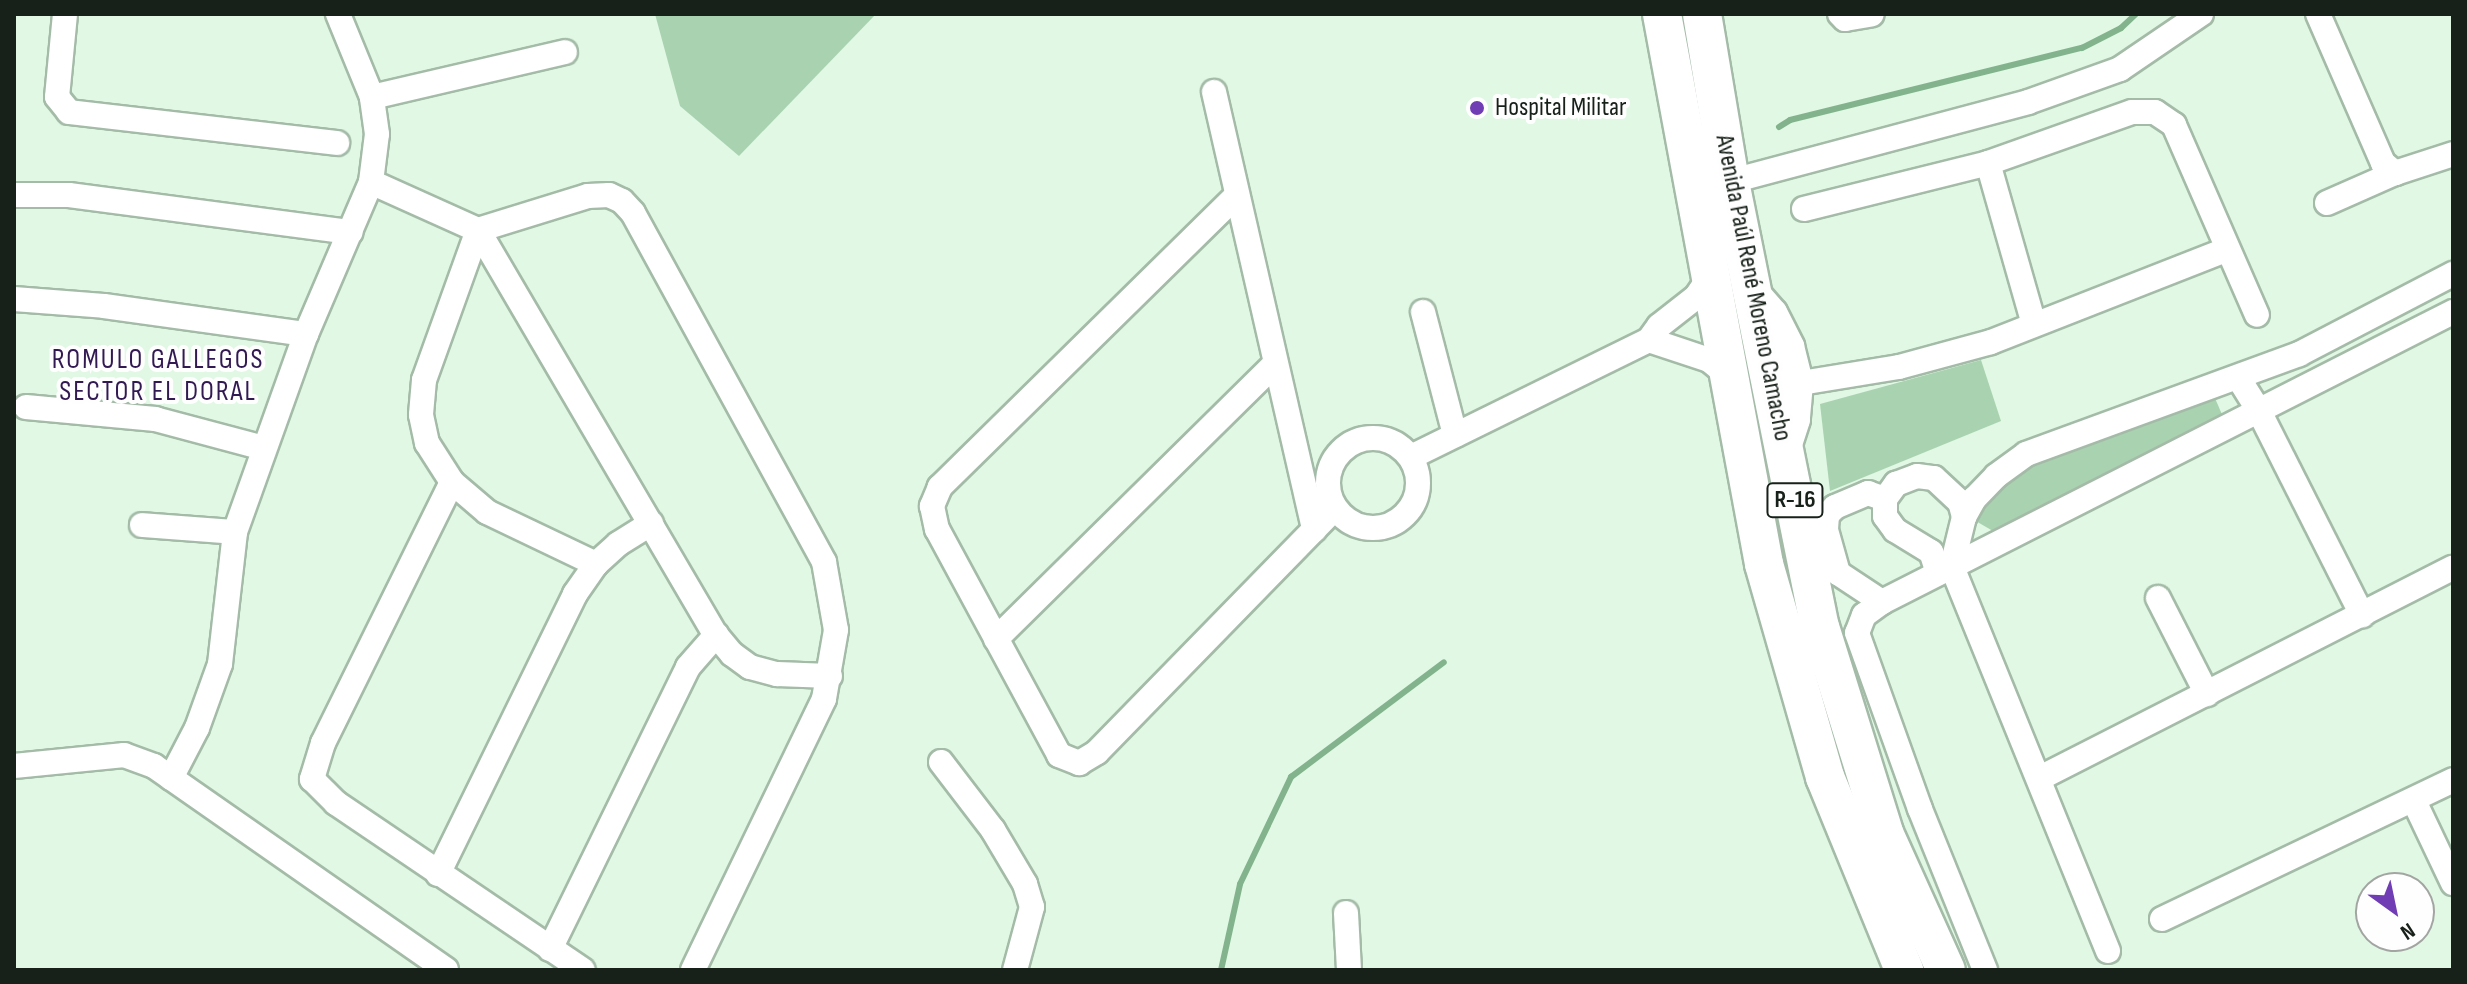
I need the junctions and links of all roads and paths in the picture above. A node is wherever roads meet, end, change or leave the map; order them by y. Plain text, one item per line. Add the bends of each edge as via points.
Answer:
1 (65, 14) edge
2 (338, 14) edge
3 (1662, 14) edge
4 (1702, 14) edge
5 (1840, 14) edge
6 (1872, 14) edge
7 (2201, 14) edge
8 (2318, 14) edge
9 (565, 52) dead end
10 (1214, 92) dead end
11 (372, 97) junction
12 (337, 143) dead end
13 (2453, 154) edge
14 (1988, 163) junction
15 (2395, 173) junction
16 (371, 182) junction
17 (1730, 182) junction
18 (1693, 189) junction
19 (14, 195) edge
20 (1237, 195) junction
21 (2327, 203) dead end
22 (1804, 209) dead end
23 (478, 230) junction
24 (351, 232) junction
25 (2226, 250) junction
26 (2453, 274) edge
27 (1709, 278) junction
28 (1750, 284) junction
29 (14, 299) edge
30 (1423, 312) dead end
31 (2453, 312) edge
32 (2257, 315) dead end
33 (2034, 324) junction
34 (306, 334) junction
35 (1649, 340) junction
36 (1274, 365) junction
37 (1729, 376) junction
38 (2239, 379) junction
39 (1801, 383) junction
40 (26, 407) dead end
41 (2259, 411) junction
42 (1455, 435) junction
43 (264, 448) junction
44 (1786, 456) junction
45 (1411, 457) junction
46 (452, 482) junction
47 (1885, 499) junction
48 (1334, 509) junction
49 (1964, 517) junction
50 (651, 523) junction
51 (142, 525) dead end
52 (1314, 530) junction
53 (235, 532) junction
54 (596, 564) junction
55 (2453, 568) edge
56 (1945, 570) junction
57 (1823, 574) junction
58 (2158, 598) dead end
59 (1882, 602) junction
60 (2362, 615) junction
61 (716, 635) junction
62 (996, 639) junction
63 (830, 676) junction
64 (2207, 694) junction
65 (941, 762) dead end
66 (14, 766) edge
67 (171, 778) junction
68 (2040, 778) junction
69 (2453, 780) edge
70 (2414, 801) junction
71 (438, 874) junction
72 (2453, 883) edge
73 (1346, 913) dead end
74 (2162, 919) dead end
75 (550, 949) junction
76 (2108, 951) dead end
77 (446, 970) edge
78 (583, 970) edge
79 (693, 970) edge
80 (1015, 970) edge
81 (1349, 970) edge
82 (1904, 970) edge
83 (1946, 970) edge
84 (1985, 970) edge

1 - 12 street via 57,97 69,112
2 - 11 street
3 - 18 main road, Avenida Paúl René Moreno Camacho / R-16
4 - 17 main road, Avenida Paúl René Moreno Camacho / R-16
5 - 6 street via 1845,19
7 - 17 street via 2120,69 2028,102
8 - 15 street via 2383,163
9 - 11 street
10 - 20 street
11 - 16 street via 377,134
13 - 15 street
14 - 22 street
14 - 25 street via 2132,112 2155,112 2174,125
14 - 33 street
15 - 21 street
16 - 23 street
16 - 24 street
17 - 18 street
17 - 28 main road, Avenida Paúl René Moreno Camacho / R-16
18 - 27 main road, Avenida Paúl René Moreno Camacho / R-16
19 - 24 street via 69,195
20 - 36 street
20 - 62 street via 940,487 932,506 937,529
23 - 46 street via 423,392 427,443
23 - 50 street
23 - 63 street via 588,196 609,195 633,213 824,562 836,630
24 - 34 street
25 - 32 street
25 - 33 street
26 - 38 street
27 - 35 street
27 - 37 main road, Avenida Paúl René Moreno Camacho / R-16
28 - 39 street via 1775,312 1792,346
28 - 44 main road, Avenida Paúl René Moreno Camacho / R-16
29 - 34 street
30 - 42 street
31 - 41 street
33 - 39 street via 1991,342 1899,367
34 - 43 street
35 - 37 street via 1709,360
35 - 42 street
36 - 52 street
36 - 62 street
37 - 82 main road, Avenida Paúl René Moreno Camacho / R-16 via 1764,564 1825,777
38 - 41 street
38 - 49 street via 2026,454 1996,476
39 - 44 street via 1798,420
40 - 43 street via 155,419
41 - 56 street
41 - 60 street
42 - 45 street
43 - 53 street
44 - 57 main road, Avenida Paúl René Moreno Camacho / R-16
45 - 48 street via 1382,438 1347,445 1327,474
45 - 48 street via 1418,492 1398,521 1363,528
46 - 54 street via 487,512
46 - 71 street via 323,743 312,779 336,803
47 - 49 street via 1896,484 1917,476 1934,478 1960,502
47 - 56 street via 1885,516 1895,530 1931,552
47 - 57 street via 1868,493 1827,515
48 - 52 street
49 - 56 street
50 - 54 street
50 - 61 street
51 - 53 street
52 - 62 street via 1097,752 1079,763 1059,755
53 - 67 street via 220,664 197,728
54 - 71 street via 575,594
55 - 60 street
56 - 59 street
56 - 68 street
57 - 59 street
57 - 83 main road, Avenida Paúl René Moreno Camacho / R-16 via 1820,627 1884,833
58 - 64 street
59 - 84 street via 1864,615 1857,633
60 - 64 street
61 - 63 street via 750,667
61 - 75 street via 688,667
63 - 79 street via 824,699
64 - 68 street
65 - 80 street via 993,830 1025,884 1032,907
66 - 67 street via 124,755
67 - 77 street
68 - 76 street
69 - 70 street
70 - 72 street
70 - 74 street
71 - 75 street
73 - 81 street
75 - 78 street

